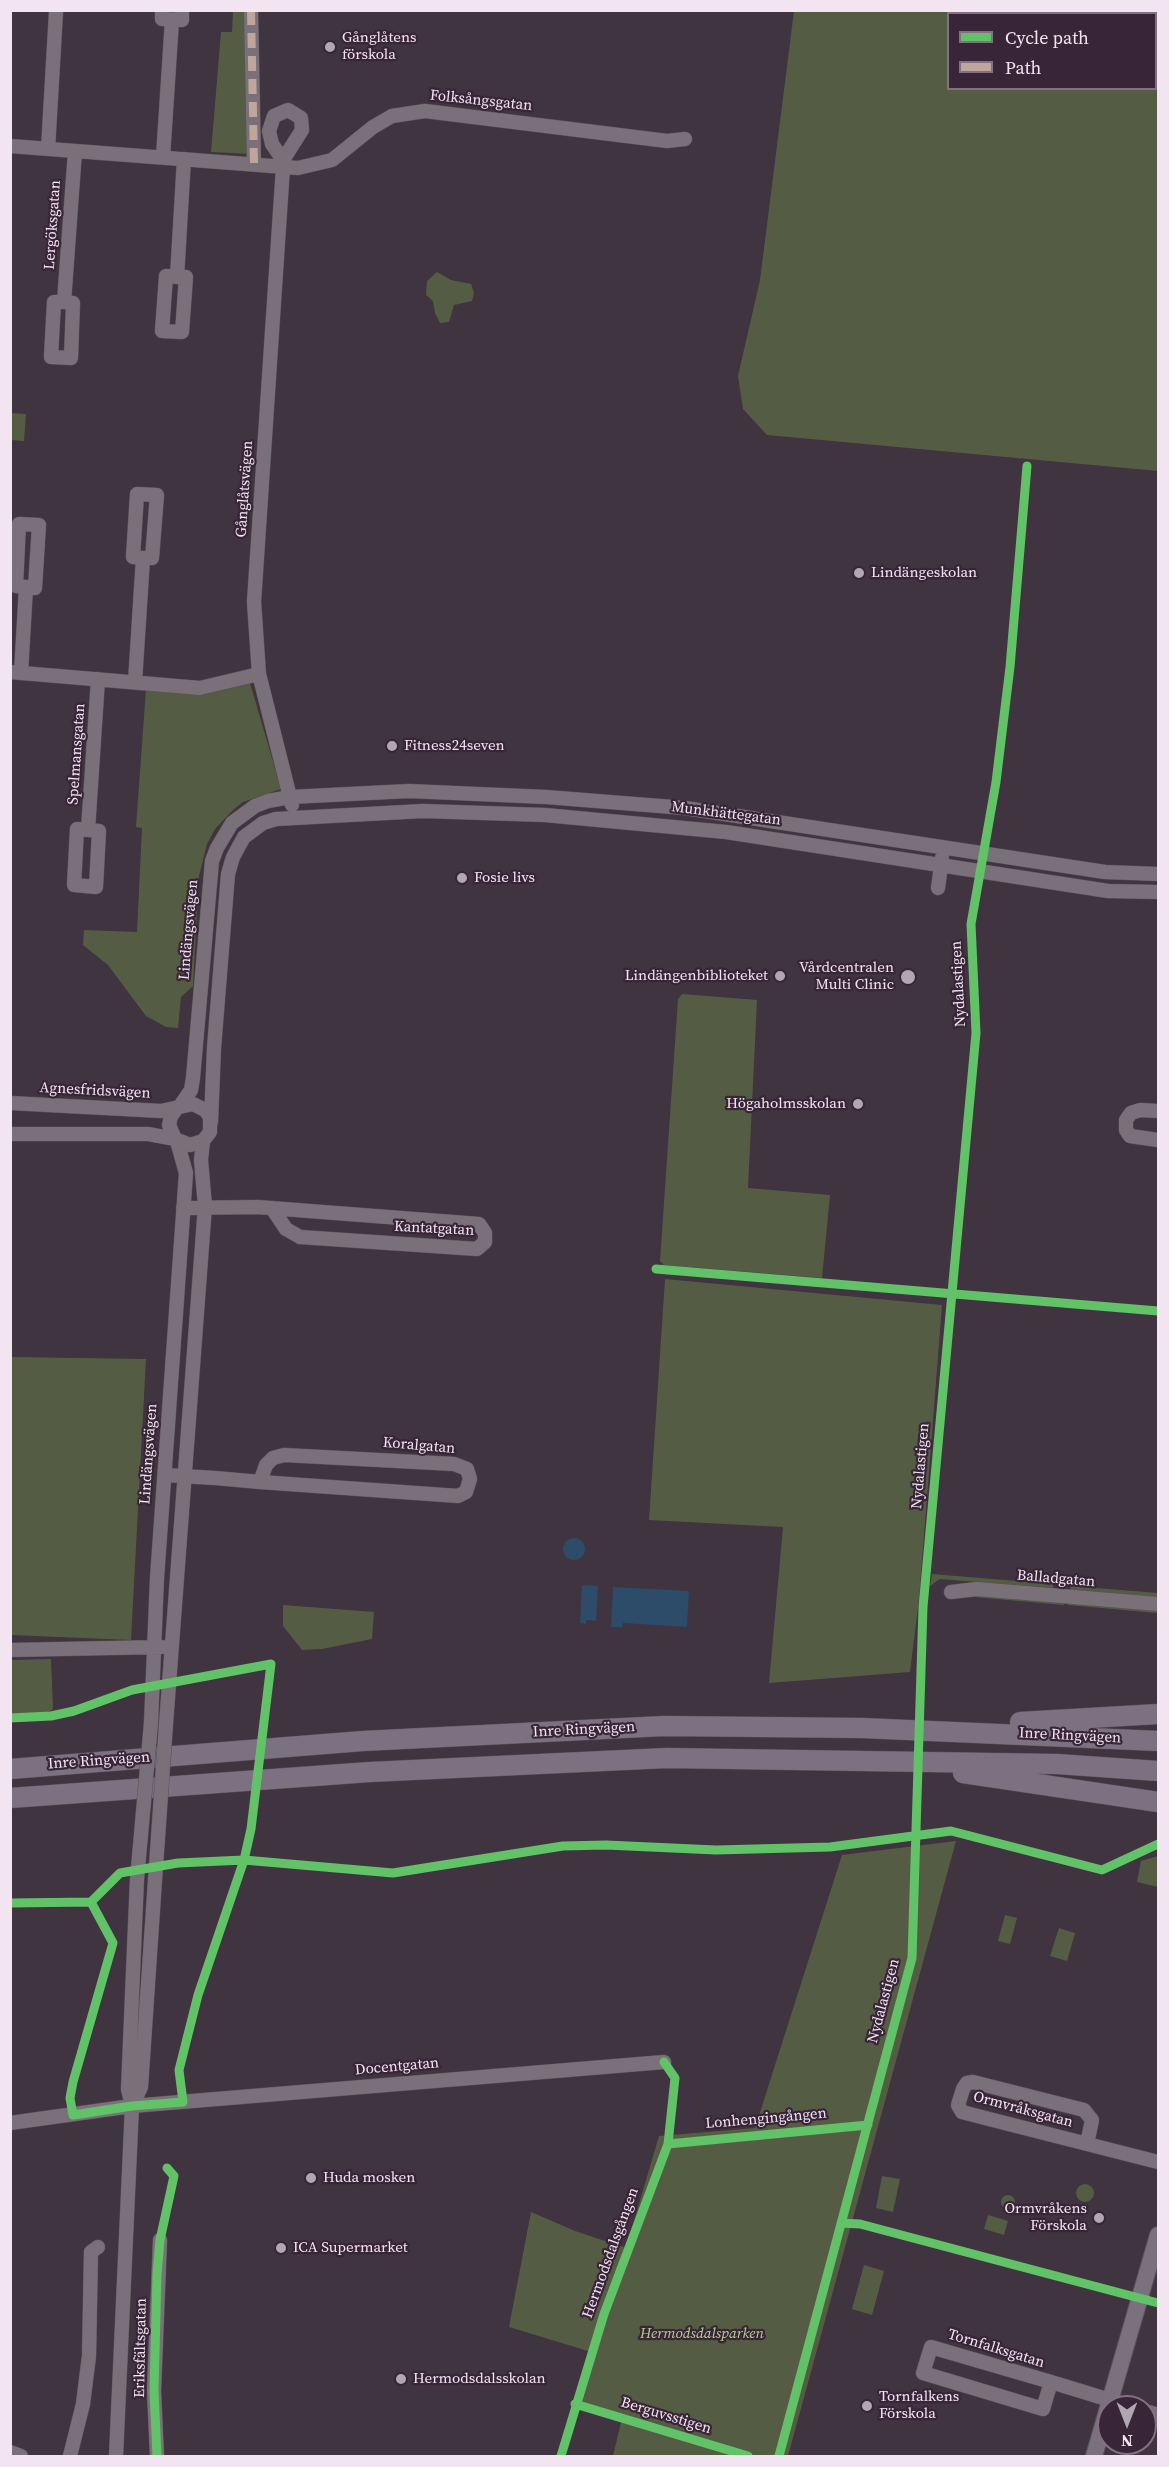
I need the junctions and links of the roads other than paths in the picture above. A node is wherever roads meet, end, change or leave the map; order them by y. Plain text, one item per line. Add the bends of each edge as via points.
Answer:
1 (251, 10) edge
2 (57, 11) edge
3 (172, 14) edge
4 (685, 139) dead end
5 (10, 146) edge
6 (48, 149) junction
7 (75, 151) junction
8 (163, 158) junction
9 (184, 159) junction
10 (282, 163) junction
11 (254, 164) junction
12 (177, 276) dead end
13 (64, 302) dead end
14 (143, 558) dead end
15 (26, 587) dead end
16 (16, 673) edge
17 (259, 674) junction
18 (98, 679) junction
19 (135, 682) junction
20 (290, 796) junction
21 (294, 816) junction
22 (88, 830) dead end
23 (943, 847) junction
24 (941, 865) junction
25 (1158, 874) edge
26 (938, 888) dead end
27 (1158, 892) edge
28 (10, 1103) edge
29 (179, 1107) junction
30 (1158, 1112) edge
31 (211, 1122) junction
32 (10, 1134) edge
33 (176, 1140) junction
34 (1158, 1140) edge
35 (203, 1141) junction
36 (205, 1206) junction
37 (183, 1208) junction
38 (272, 1208) junction
39 (165, 1475) junction
40 (186, 1477) junction
41 (260, 1482) junction
42 (951, 1592) dead end
43 (1158, 1604) edge
44 (155, 1646) junction
45 (173, 1647) junction
46 (10, 1650) edge
47 (1158, 1714) edge
48 (862, 1728) junction
49 (1158, 1741) edge
50 (838, 1760) junction
51 (15, 1768) edge
52 (1158, 1772) edge
53 (10, 1799) edge
54 (1158, 1802) edge
55 (137, 1879) joint
56 (664, 2061) dead end
57 (132, 2106) junction
58 (10, 2123) edge
59 (1087, 2144) junction
60 (1158, 2162) edge
61 (1158, 2235) edge
62 (160, 2240) dead end
63 (98, 2247) dead end
64 (1051, 2382) junction
65 (1111, 2395) edge
66 (1097, 2396) edge
67 (10, 2452) edge
68 (21, 2457) edge
69 (70, 2457) edge
70 (116, 2457) edge
71 (157, 2457) edge

1 - 11 street
2 - 6 street
3 - 8 street
4 - 10 street, Folksångsgatan via 667,141 414,111 382,121 326,163 298,168
5 - 6 street
6 - 7 street
7 - 8 street
7 - 13 street, Lergöksgatan
8 - 9 street
9 - 11 street
9 - 12 street
10 - 11 street, Folksångsgatan
10 - 17 street, Gånglåtsvägen via 254,602
14 - 19 street
15 - 16 street
16 - 18 street
17 - 19 street via 200,688
17 - 20 street, Gånglåtsvägen
18 - 19 street
18 - 22 street, Spelmansgatan
20 - 21 street, Gånglåtsvägen
20 - 23 street, Munkhättegatan via 408,791 546,797 726,813
20 - 29 street, Lindängsvägen via 268,801 243,814 216,848 210,874 191,1090
21 - 24 street, Munkhättegatan via 423,811 545,815 726,832
21 - 31 street via 254,828 244,837 228,874
23 - 24 street
23 - 25 street, Munkhättegatan via 1105,872
24 - 26 street
24 - 27 street, Munkhättegatan via 1108,891
28 - 29 street, Agnesfridsvägen via 122,1110
29 - 31 street via 202,1107
29 - 33 street, Lindängsvägen via 169,1125
30 - 34 street via 1140,1110 1126,1120 1131,1136
31 - 35 street
32 - 33 street via 148,1134
33 - 35 street via 190,1146
33 - 37 street, Lindängsvägen via 186,1166
35 - 36 street
36 - 37 street, Kantatgatan
36 - 38 street, Kantatgatan
36 - 40 street
37 - 39 street, Lindängsvägen
38 - 38 street, Kantatgatan via 479,1224 485,1242 477,1249 300,1237 286,1229
39 - 40 street, Koralgatan
39 - 44 street, Lindängsvägen
40 - 41 street, Koralgatan
40 - 45 street
41 - 41 street, Koralgatan via 458,1496 466,1492 470,1479 467,1469 454,1464 284,1455 273,1458
42 - 43 street, Balladgatan via 977,1589
44 - 45 street
44 - 46 street
44 - 55 street, Lindängsvägen, bridge
45 - 57 street, Eriksfältsgatan, bridge via 141,2087
47 - 48 highway
48 - 49 highway, Inre Ringvägen
48 - 51 highway, Inre Ringvägen via 641,1728 363,1741
50 - 52 highway, Inre Ringvägen via 1057,1764
50 - 53 highway, Inre Ringvägen via 667,1758 394,1770
50 - 54 highway via 939,1770
55 - 57 street, Eriksfältsgatan via 128,2089
56 - 57 street, Docentgatan
57 - 58 street, Docentgatan
57 - 70 street, Eriksfältsgatan
59 - 59 street, Ormvråksgatan via 1092,2120 1084,2110 973,2082 963,2089 958,2105 963,2112
59 - 60 street, Ormvråksgatan
61 - 65 main road
62 - 71 street, Eriksfältsgatan via 154,2391
63 - 69 street via 92,2252 89,2356 83,2404
64 - 64 street, Tornfalksgatan via 1043,2409 923,2373 931,2347
64 - 66 street, Tornfalksgatan
67 - 68 street

